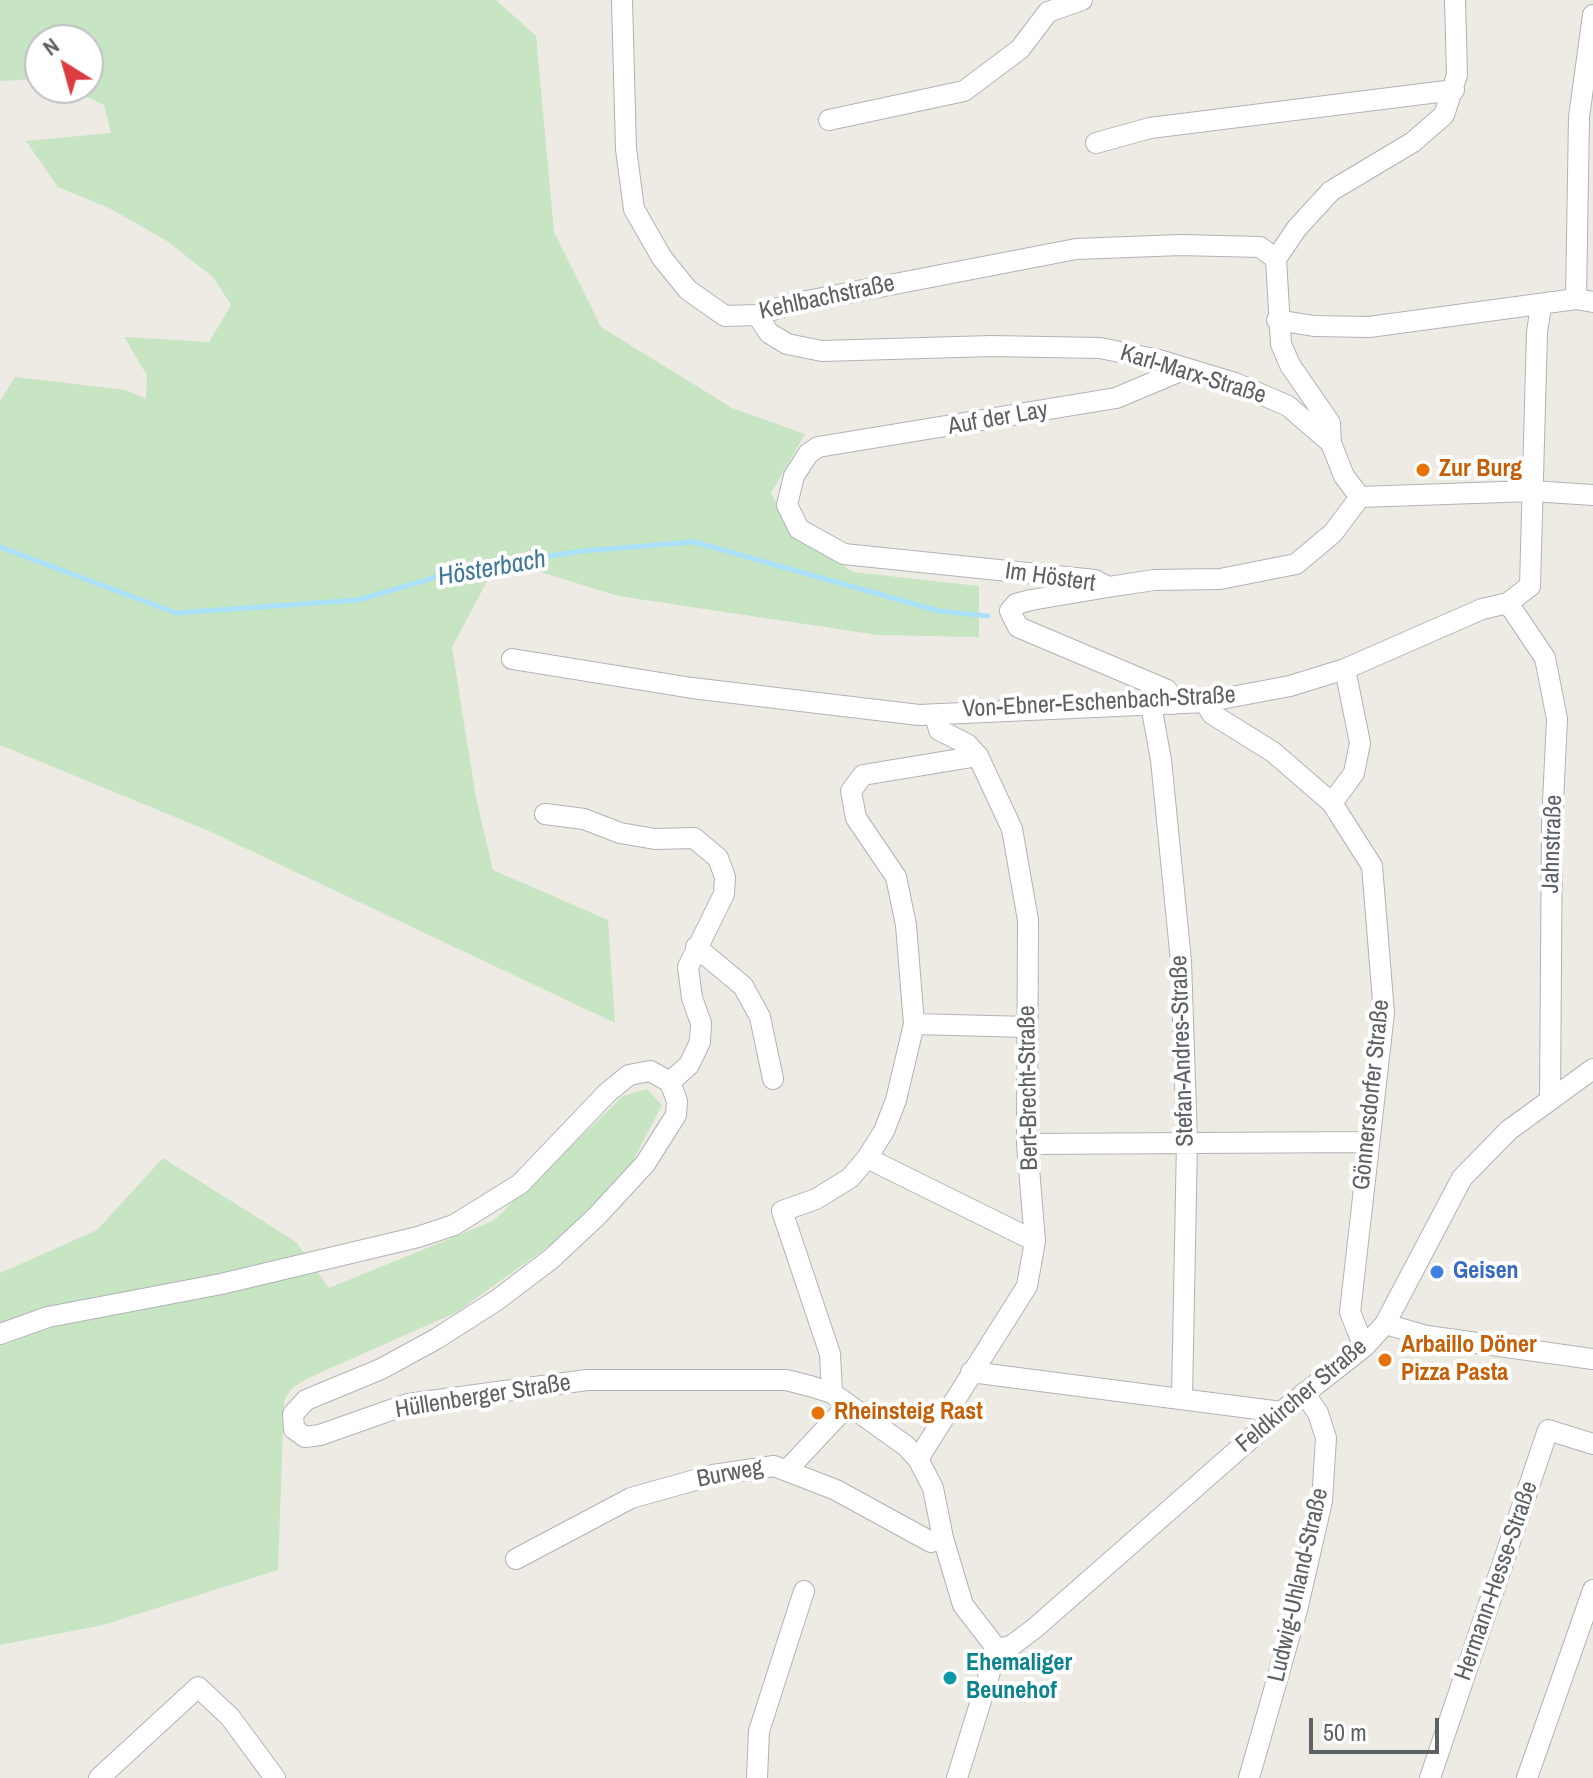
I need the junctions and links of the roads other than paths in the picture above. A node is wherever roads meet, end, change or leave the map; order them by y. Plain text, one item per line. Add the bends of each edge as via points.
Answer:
1 (622, 0) edge
2 (1082, 0) edge
3 (1455, 0) edge
4 (1047, 6) edge
5 (1593, 15) edge
6 (1454, 90) junction
7 (829, 120) dead end
8 (1096, 143) dead end
9 (1276, 259) junction
10 (1585, 301) edge
11 (1541, 306) junction
12 (757, 315) junction
13 (1277, 320) junction
14 (1185, 369) junction
15 (1331, 443) junction
16 (808, 454) joint
17 (1532, 491) junction
18 (1593, 495) edge
19 (1360, 497) junction
20 (1108, 587) junction
21 (1508, 603) junction
22 (512, 659) dead end
23 (1345, 669) junction
24 (1205, 702) junction
25 (1173, 704) junction
26 (1151, 705) junction
27 (935, 715) junction
28 (978, 756) junction
29 (1332, 803) junction
30 (545, 814) dead end
31 (696, 947) junction
32 (914, 1024) junction
33 (1028, 1027) junction
34 (1593, 1069) edge
35 (773, 1079) dead end
36 (670, 1082) junction
37 (1550, 1099) junction
38 (1187, 1142) junction
39 (1367, 1142) junction
40 (1027, 1144) junction
41 (867, 1158) junction
42 (1035, 1241) junction
43 (1385, 1324) junction
44 (0, 1334) edge
45 (1364, 1347) junction
46 (1593, 1359) edge
47 (971, 1372) junction
48 (1304, 1393) junction
49 (1182, 1398) junction
50 (840, 1399) junction
51 (1281, 1412) junction
52 (1593, 1444) edge
53 (918, 1459) junction
54 (788, 1469) junction
55 (943, 1538) junction
56 (516, 1559) dead end
57 (1593, 1590) edge
58 (804, 1591) dead end
59 (997, 1649) junction
60 (99, 1778) edge
61 (275, 1778) edge
62 (757, 1778) edge
63 (957, 1778) edge
64 (1249, 1778) edge
65 (1430, 1778) edge
66 (1527, 1778) edge

1 - 12 street, Kehlbachstraße via 626,149 634,209 688,290 725,316
2 - 4 street
3 - 6 street
4 - 7 street via 1020,49 964,91
5 - 10 street via 1579,117
6 - 8 street via 1150,128
6 - 9 street via 1444,115 1413,142 1331,191
9 - 12 street, Kehlbachstraße via 1260,247 1076,249
9 - 13 street
10 - 11 street
11 - 13 street via 1369,327
11 - 17 street
12 - 14 street, Karl-Marx-Straße via 769,333 787,344 822,351 1100,348
13 - 15 street via 1290,365 1330,423
14 - 15 street, Karl-Marx-Straße via 1288,406
14 - 16 street, Auf der Lay via 1116,398 818,447
15 - 19 street, Karl-Marx-Straße via 1344,476
16 - 20 street, Im Höstert via 794,476 787,505 799,529 844,554 1095,580
17 - 18 street
17 - 19 street
17 - 21 street via 1530,586
19 - 20 street, Im Höstert via 1333,533 1296,564 1220,579
20 - 25 street via 1031,600 1010,611 1018,627 1167,690
21 - 23 street, Von-Ebner-Eschenbach-Straße
21 - 37 street, Jahnstraße via 1545,658 1557,719
22 - 27 street, Von-Ebner-Eschenbach-Straße via 692,688
23 - 24 street, Von-Ebner-Eschenbach-Straße
23 - 29 street via 1360,743 1354,773
24 - 25 street, Von-Ebner-Eschenbach-Straße
24 - 29 street, Gönnersdorfer Straße via 1212,714 1273,752
25 - 26 street, Von-Ebner-Eschenbach-Straße
26 - 27 street, Von-Ebner-Eschenbach-Straße
26 - 38 street, Stefan-Andres-Straße via 1181,961
27 - 28 street, Bert-Brecht-Straße via 939,730
28 - 32 street via 863,775 851,791 856,818 896,877 906,925
28 - 33 street, Bert-Brecht-Straße via 1012,829 1028,920
29 - 39 street, Gönnersdorfer Straße via 1372,866 1377,911 1384,1013
30 - 31 street via 584,819 632,835 694,838 712,850 725,877 724,894
31 - 35 street via 743,986 760,1017
31 - 36 street via 688,982 701,1023 700,1042 689,1065
32 - 33 street
32 - 41 street via 896,1100
33 - 40 street, Bert-Brecht-Straße
34 - 37 street, Feldkircher Straße
36 - 44 street via 650,1071 629,1075 520,1184 454,1225 221,1284 48,1317
36 - 50 street, Hüllenberger Straße via 677,1101 668,1130 645,1164 551,1259 411,1354 306,1400 293,1414 294,1429 305,1437 320,1435 408,1404 587,1380 786,1380
37 - 43 street, Feldkircher Straße via 1509,1130 1462,1178
38 - 39 street
38 - 40 street
38 - 49 street, Stefan-Andres-Straße
39 - 45 street, Gönnersdorfer Straße via 1350,1312
40 - 42 street, Bert-Brecht-Straße
41 - 42 street
41 - 50 street via 816,1199 782,1211
42 - 47 street, Bert-Brecht-Straße via 1027,1286
43 - 45 street, Feldkircher Straße
43 - 46 street via 1427,1336
45 - 48 street, Feldkircher Straße
47 - 49 street
47 - 53 street, Bert-Brecht-Straße
48 - 51 street, Feldkircher Straße
48 - 64 street, Ludwig-Uhland-Straße via 1326,1438 1322,1501
49 - 51 street
50 - 53 street, Hüllenberger Straße
50 - 54 street
51 - 59 street, Feldkircher Straße via 1035,1628 1011,1646
52 - 65 street, Hermann-Hesse-Straße via 1548,1430
53 - 55 street, Hüllenberger Straße via 933,1488
54 - 55 street, Burweg via 931,1542
54 - 56 street, Burweg via 774,1466 713,1475 631,1498
55 - 59 street, Hüllenberger Straße via 963,1605
57 - 66 street
58 - 62 street via 759,1731
59 - 63 street
60 - 61 street via 198,1687 230,1717

